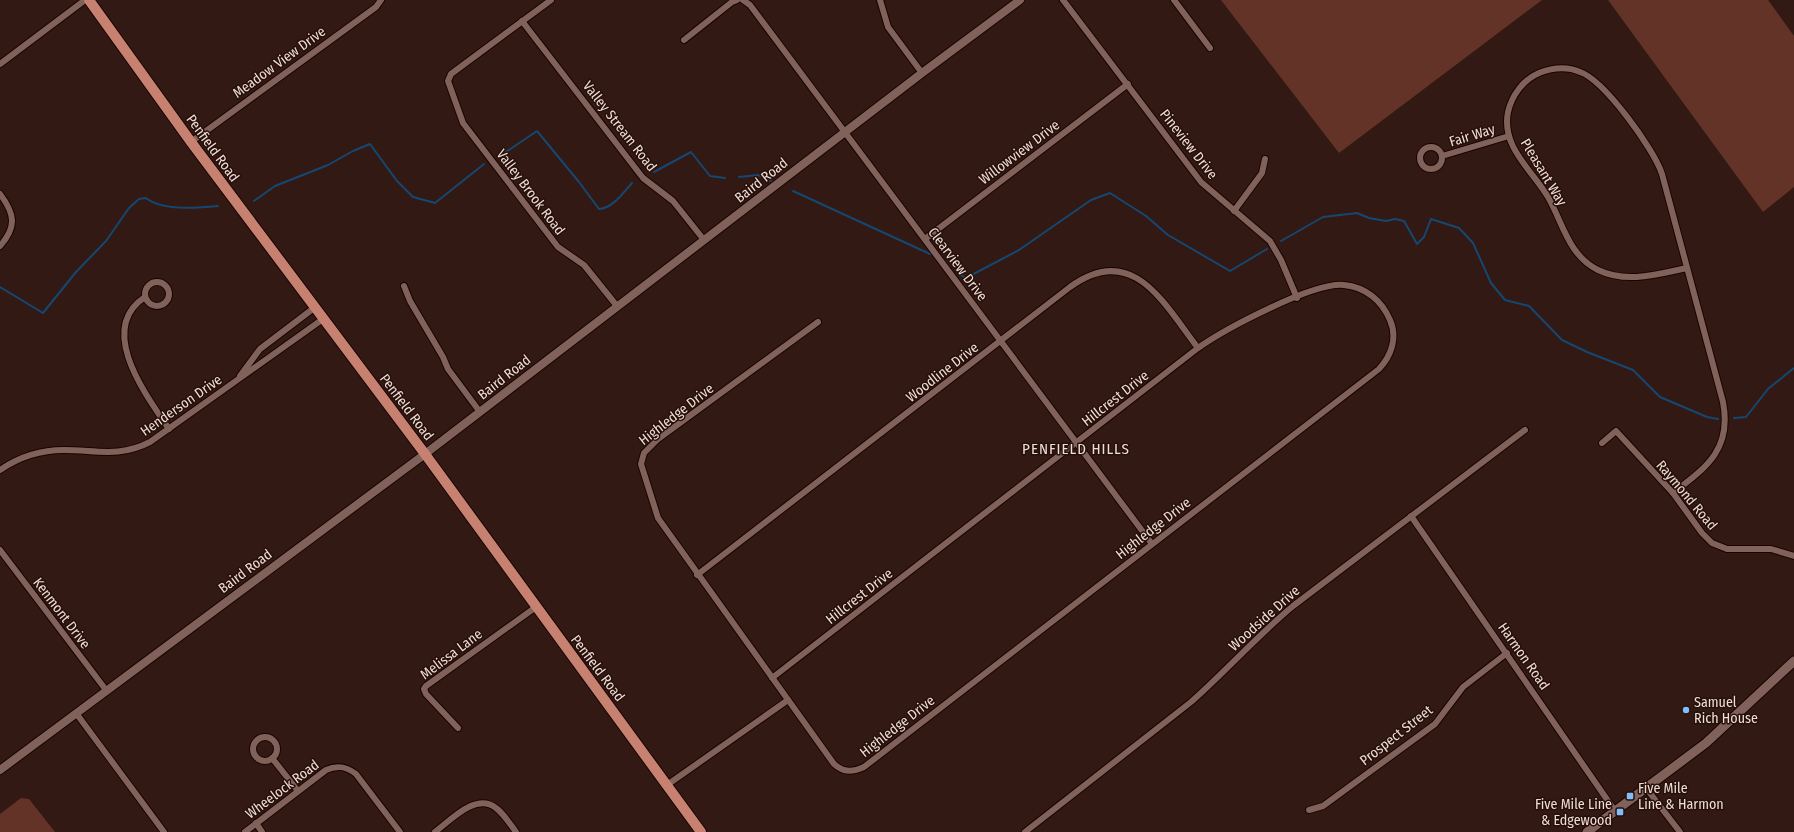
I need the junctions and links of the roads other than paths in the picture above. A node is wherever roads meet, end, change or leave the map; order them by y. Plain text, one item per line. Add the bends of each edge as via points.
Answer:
1 (85, 0) edge
2 (89, 0) edge
3 (381, 0) edge
4 (551, 0) edge
5 (737, 0) edge
6 (743, 0) edge
7 (880, 0) edge
8 (1020, 0) edge
9 (1063, 0) edge
10 (1174, 0) edge
11 (522, 21) junction
12 (684, 40) dead end
13 (1210, 48) dead end
14 (0, 64) edge
15 (922, 73) junction
16 (1128, 84) junction
17 (845, 132) junction
18 (1509, 136) junction
19 (191, 142) junction
20 (1442, 156) dead end
21 (1265, 159) dead end
22 (0, 194) edge
23 (1234, 210) junction
24 (925, 239) junction
25 (704, 240) junction
26 (0, 246) edge
27 (1687, 268) junction
28 (404, 286) dead end
29 (145, 297) junction
30 (1297, 298) junction
31 (1380, 303) joint
32 (617, 306) junction
33 (314, 308) junction
34 (323, 319) junction
35 (818, 322) dead end
36 (1001, 341) junction
37 (1198, 348) junction
38 (236, 380) junction
39 (480, 412) junction
40 (169, 429) junction
41 (1525, 430) dead end
42 (1076, 443) junction
43 (1602, 443) dead end
44 (425, 454) junction
45 (0, 470) edge
46 (1673, 493) junction
47 (1411, 516) junction
48 (1152, 544) junction
49 (0, 550) edge
50 (1794, 556) edge
51 (697, 575) junction
52 (536, 607) junction
53 (1507, 653) junction
54 (1794, 661) edge
55 (772, 678) junction
56 (106, 690) junction
57 (788, 700) junction
58 (76, 713) junction
59 (458, 728) dead end
60 (272, 758) dead end
61 (0, 770) edge
62 (667, 785) junction
63 (1646, 788) junction
64 (298, 792) junction
65 (1309, 810) dead end
66 (1615, 811) junction
67 (256, 823) junction
68 (164, 832) edge
69 (245, 832) edge
70 (262, 832) edge
71 (400, 832) edge
72 (435, 832) edge
73 (516, 832) edge
74 (701, 832) edge
75 (1025, 832) edge
76 (1587, 832) edge
77 (1680, 832) edge

1 - 14 street
2 - 19 main road, Penfield Road
3 - 19 street, Meadow View Drive via 376,7
4 - 11 street
5 - 12 street
6 - 17 street, Clearview Drive via 750,5
7 - 15 street via 888,27
8 - 15 street, Baird Road
9 - 16 street, Pineview Drive
10 - 13 street
11 - 25 street, Valley Stream Road via 643,178 673,201
11 - 32 street, Valley Brook Road via 449,76 448,81 463,123 558,247 584,264
15 - 17 street, Baird Road
16 - 23 street, Pineview Drive via 1201,182
16 - 24 street, Willowview Drive
17 - 24 street, Clearview Drive
17 - 25 street, Baird Road
18 - 20 street, Fair Way
18 - 27 street, Pleasant Way via 1518,156 1548,198 1574,250 1590,265 1608,274 1632,278
18 - 27 street, Pleasant Way via 1507,125 1511,102 1528,79 1544,71 1562,68 1591,77 1646,143 1659,165
19 - 33 main road, Penfield Road
21 - 23 street via 1262,173
22 - 26 street via 12,216 10,231
23 - 30 street, Pineview Drive via 1270,241
24 - 36 street, Clearview Drive
25 - 32 street, Baird Road
27 - 46 street, Pleasant Way via 1723,402 1726,422 1722,443 1712,460
28 - 39 street via 410,302 448,369
29 - 29 street via 149,304 157,307 167,301 168,289 163,283 151,283 145,289
29 - 40 street via 136,303 125,321 125,347 144,390
30 - 31 street, Hillcrest Drive via 1322,288 1344,285 1368,292
30 - 37 street, Hillcrest Drive via 1233,326
31 - 48 street, Highledge Drive via 1392,323 1394,335 1390,354 1379,369
32 - 39 street, Baird Road
33 - 34 main road, Penfield Road
33 - 38 street, Henderson Drive via 260,349
34 - 38 street, Henderson Drive
34 - 44 main road, Penfield Road
35 - 51 street, Highledge Drive via 658,439 642,456 642,470 658,518
36 - 37 street, Woodline Drive via 1080,280 1110,271 1128,274 1143,282 1158,296
36 - 42 street, Clearview Drive
36 - 51 street, Woodline Drive
37 - 42 street, Hillcrest Drive
38 - 40 street, Henderson Drive
39 - 44 street, Baird Road
40 - 45 street, Henderson Drive via 139,448 127,451 49,451 23,458
41 - 47 street, Woodside Drive
42 - 48 street, Clearview Drive
42 - 55 street, Hillcrest Drive
43 - 46 street, Raymond Road via 1616,431
44 - 52 main road, Penfield Road
44 - 56 street, Baird Road
46 - 50 street, Raymond Road via 1702,533 1719,546 1734,549 1771,549
47 - 53 street, Harmon Road
47 - 75 street, Woodside Drive via 1293,606 1191,702
48 - 57 street, Highledge Drive via 856,770 844,771 834,764
49 - 56 street, Kenmont Drive
51 - 55 street, Highledge Drive
52 - 59 street, Melissa Lane via 424,689
52 - 62 main road, Penfield Road
53 - 65 street, Prospect Street via 1463,687 1434,724 1323,806
53 - 66 street, Harmon Road
54 - 63 main road via 1706,743
55 - 57 street, Highledge Drive
56 - 58 street, Baird Road
57 - 62 street
58 - 61 street, Baird Road
58 - 68 street
60 - 64 street
62 - 74 main road, Penfield Road
63 - 66 main road
63 - 77 street
64 - 67 street, Wheelock Road
64 - 71 street, Wheelock Road via 331,768 347,768 356,774
66 - 76 main road
67 - 69 street, Wheelock Road
67 - 70 street
72 - 73 street via 468,808 481,802 496,808

